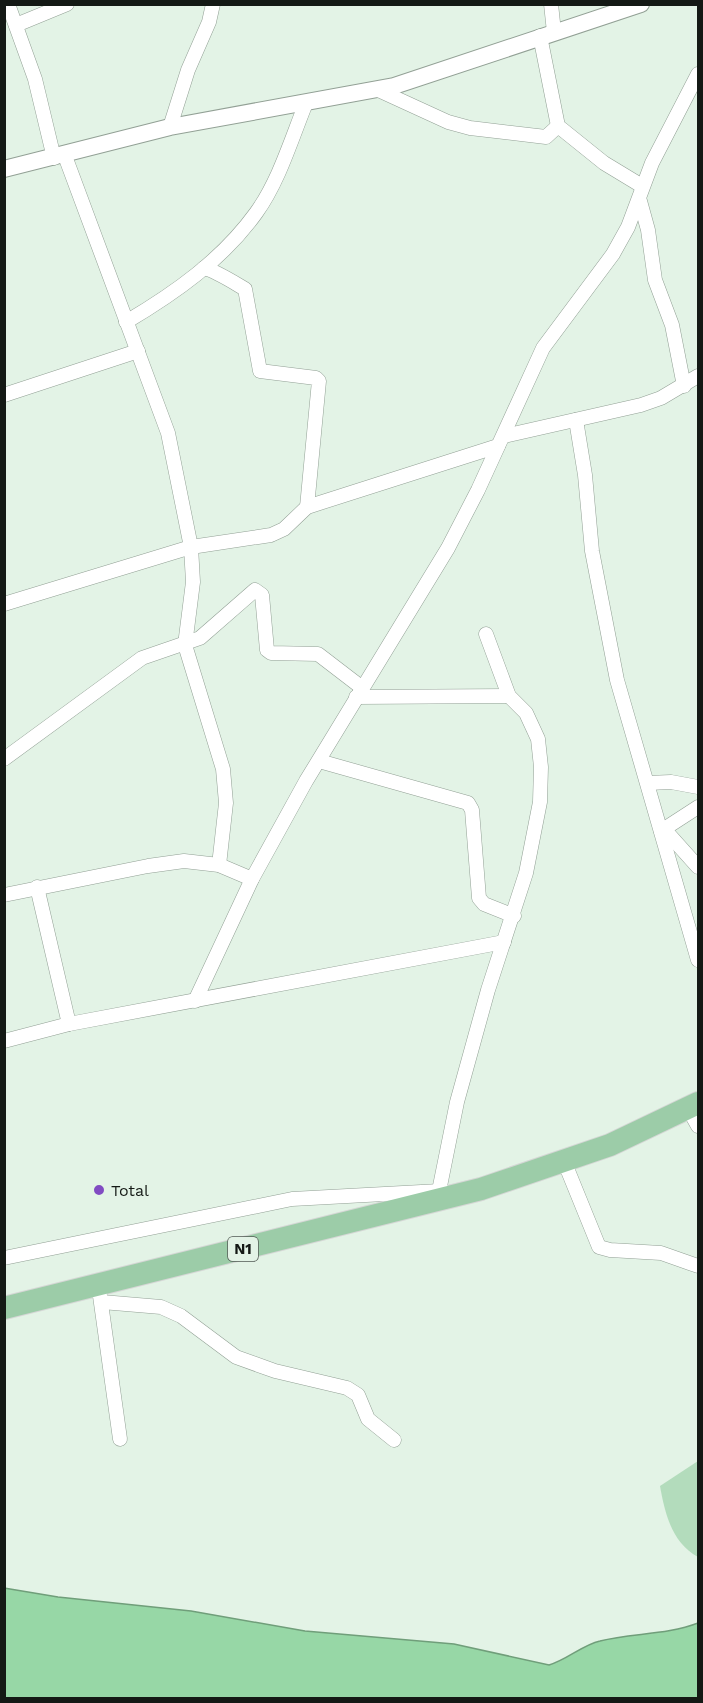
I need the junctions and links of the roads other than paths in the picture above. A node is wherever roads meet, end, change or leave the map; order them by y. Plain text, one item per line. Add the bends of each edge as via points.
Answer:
1 (8, 4) edge
2 (67, 4) edge
3 (213, 4) edge
4 (551, 4) edge
5 (641, 4) edge
6 (16, 25) junction
7 (547, 34) junction
8 (699, 74) edge
9 (376, 89) junction
10 (306, 104) junction
11 (558, 126) junction
12 (170, 127) junction
13 (59, 157) junction
14 (4, 169) edge
15 (642, 186) junction
16 (640, 201) junction
17 (204, 268) junction
18 (126, 322) junction
19 (138, 351) junction
20 (699, 376) edge
21 (684, 386) junction
22 (4, 394) edge
23 (576, 420) junction
24 (501, 441) junction
25 (307, 507) junction
26 (191, 547) junction
27 (4, 604) edge
28 (486, 634) dead end
29 (185, 645) junction
30 (358, 692) junction
31 (509, 696) junction
32 (4, 759) edge
33 (319, 761) junction
34 (648, 783) junction
35 (699, 787) edge
36 (699, 807) edge
37 (662, 830) junction
38 (219, 866) junction
39 (699, 867) edge
40 (252, 879) junction
41 (37, 887) junction
42 (4, 895) edge
43 (514, 915) junction
44 (504, 942) junction
45 (699, 960) edge
46 (195, 1001) junction
47 (69, 1024) junction
48 (4, 1041) edge
49 (695, 1112) edge
50 (564, 1161) junction
51 (481, 1189) junction
52 (440, 1191) junction
53 (4, 1258) edge
54 (699, 1266) edge
55 (100, 1293) junction
56 (4, 1308) edge
57 (120, 1439) dead end
58 (394, 1440) dead end

1 - 6 street
2 - 6 street
3 - 12 street
4 - 7 street
5 - 7 street
6 - 13 street
7 - 9 street
7 - 11 street
8 - 15 street
9 - 10 street
9 - 11 street via 447,122 470,128 546,137
10 - 12 street
10 - 17 street via 256,213
11 - 15 street via 604,163
12 - 13 street
13 - 14 street
13 - 18 street
15 - 16 street
16 - 21 street via 655,280 672,325
16 - 24 street via 613,254 547,341
17 - 18 street via 174,294
17 - 25 street via 245,289 260,371 319,381
18 - 19 street
19 - 22 street
19 - 26 street via 168,433
20 - 21 street
21 - 23 street via 641,405
23 - 24 street
23 - 34 street via 592,551 617,680
24 - 25 street
24 - 30 street via 448,548
25 - 26 street via 284,530 271,535
26 - 27 street
26 - 29 street via 193,582
28 - 31 street
29 - 30 street via 221,622 255,590 262,595 267,650 318,654
29 - 32 street via 142,658
29 - 38 street via 223,769 226,803
30 - 31 street
30 - 33 street
31 - 43 street via 534,728 541,766 533,841
33 - 40 street
33 - 43 street via 468,803 472,810 479,898 483,904
34 - 35 street
34 - 37 street
36 - 37 street
37 - 39 street
37 - 45 street
38 - 40 street
38 - 41 street via 184,861
40 - 46 street
41 - 42 street
41 - 47 street
43 - 44 street
44 - 46 street
44 - 52 street via 457,1102
46 - 47 street
47 - 48 street
49 - 50 highway, N1
50 - 51 highway, N1
50 - 54 street via 599,1247 661,1252
51 - 52 street
51 - 55 highway, N1
52 - 53 street via 292,1198
55 - 56 highway, N1
55 - 57 street
55 - 58 street via 161,1307 181,1316 236,1357 274,1371 347,1388 358,1395 368,1419

